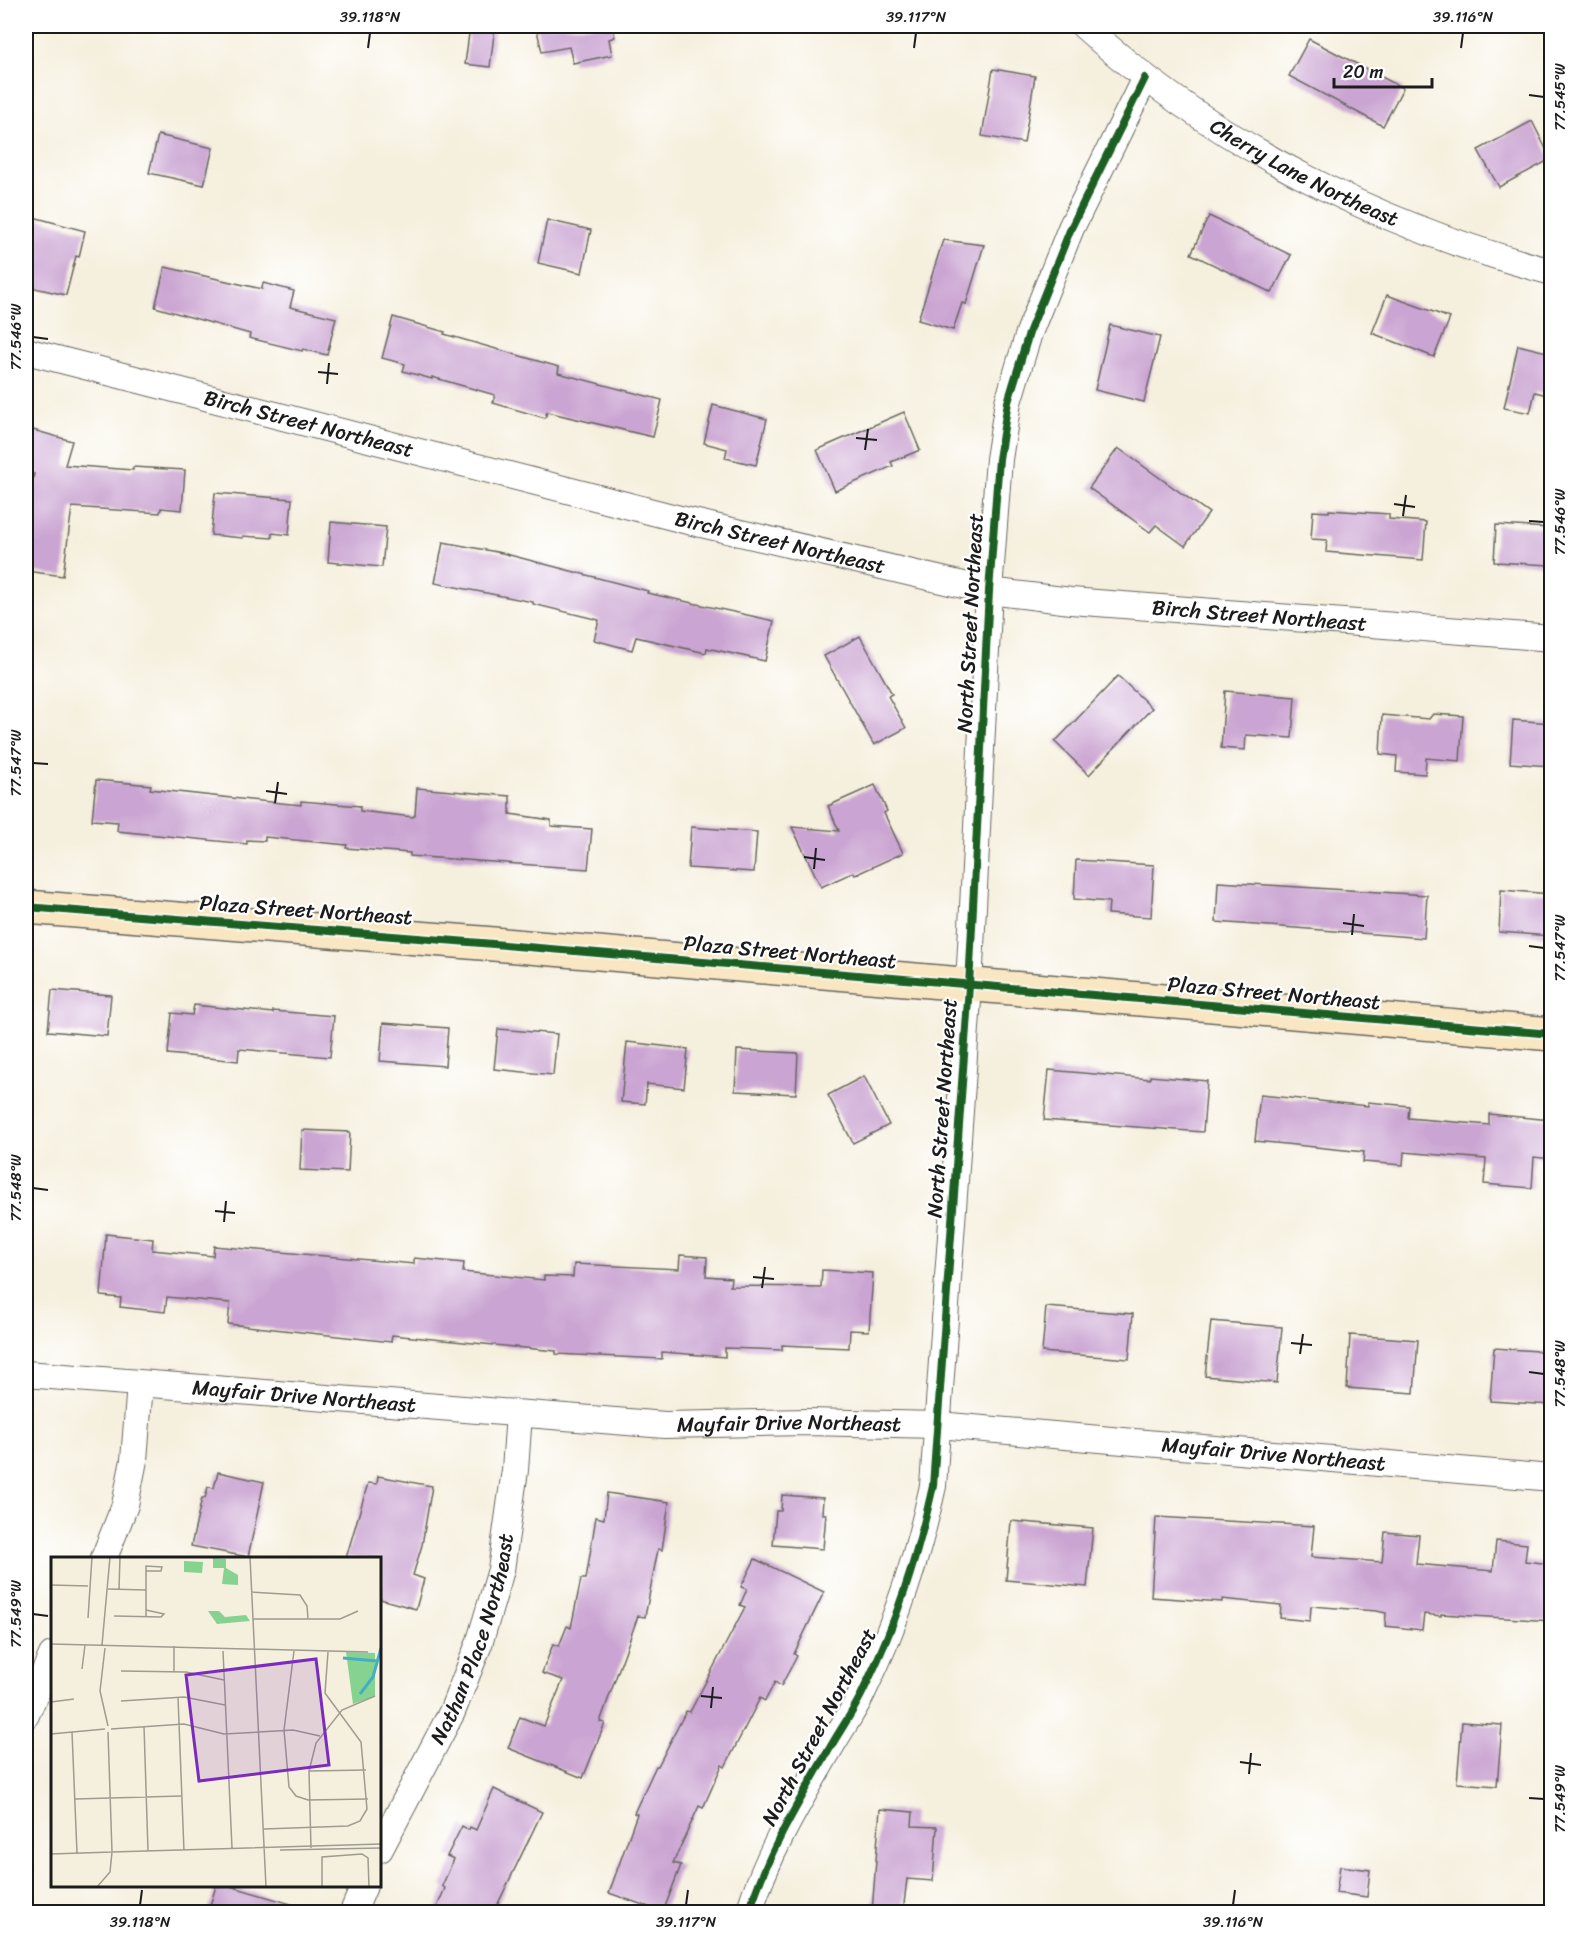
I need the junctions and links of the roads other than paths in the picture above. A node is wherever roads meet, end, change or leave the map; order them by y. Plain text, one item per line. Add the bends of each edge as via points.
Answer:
1 (1084, 26) edge
2 (1145, 78) junction
3 (1551, 272) edge
4 (26, 351) edge
5 (989, 591) junction
6 (1551, 638) edge
7 (26, 907) edge
8 (969, 986) junction
9 (1551, 1034) edge
10 (26, 1374) edge
11 (140, 1384) junction
12 (519, 1413) junction
13 (938, 1425) junction
14 (1551, 1478) edge
15 (104, 1557) edge
16 (51, 1657) edge
17 (26, 1715) edge
18 (381, 1847) edge
19 (364, 1887) edge
20 (354, 1912) edge
21 (749, 1912) edge

1 - 2 street, Cherry Lane Northeast
2 - 3 street, Cherry Lane Northeast via 1243,144 1313,180 1417,227 1493,256
2 - 5 street, North Street Northeast via 1071,228 1029,333 1006,413
4 - 5 street, Birch Street Northeast via 669,516
5 - 6 street, Birch Street Northeast via 1071,601
5 - 8 street, North Street Northeast
7 - 8 main road, Plaza Street Northeast via 339,930
8 - 9 main road, Plaza Street Northeast
8 - 13 street, North Street Northeast
10 - 11 street, Mayfair Drive Northeast
11 - 12 street, Mayfair Drive Northeast
11 - 15 street via 134,1460 125,1505
12 - 13 street, Mayfair Drive Northeast via 665,1425 807,1422
12 - 18 street, Nathan Place Northeast via 501,1570 479,1644 452,1712
13 - 14 street, Mayfair Drive Northeast
13 - 21 street, North Street Northeast via 933,1486 920,1546 895,1620 864,1691 787,1822
16 - 17 street
19 - 20 street

